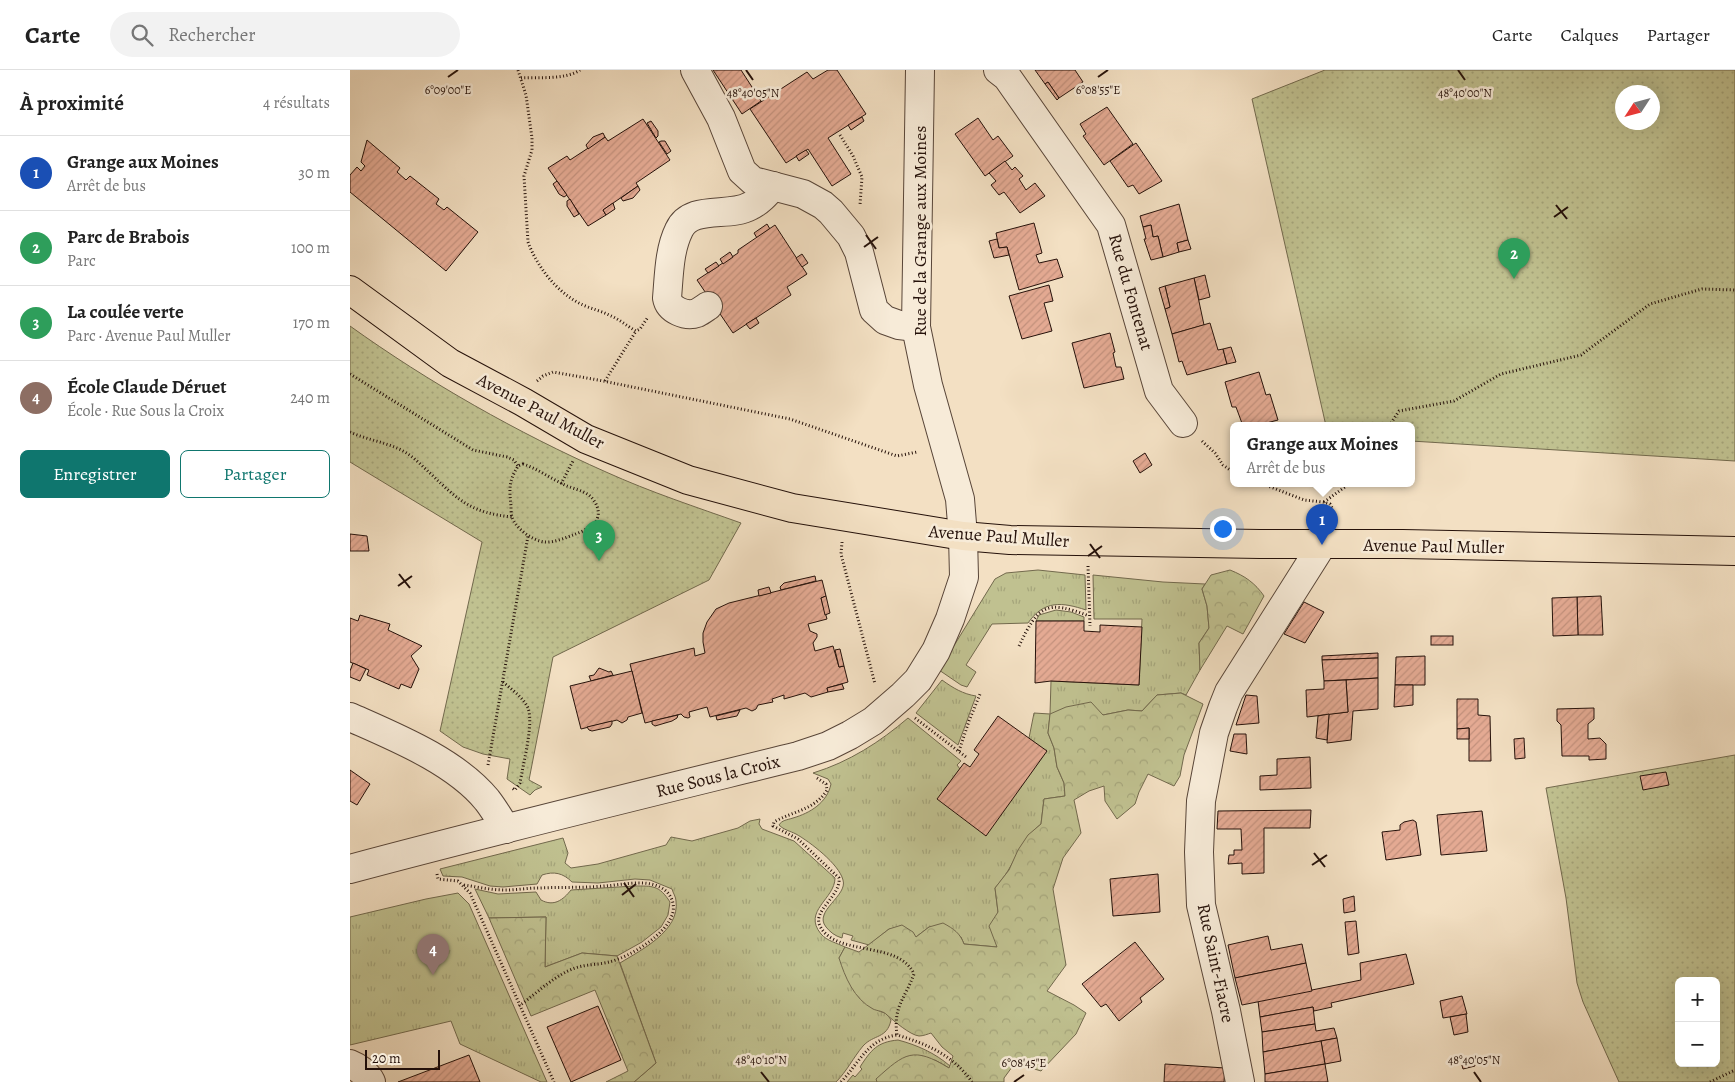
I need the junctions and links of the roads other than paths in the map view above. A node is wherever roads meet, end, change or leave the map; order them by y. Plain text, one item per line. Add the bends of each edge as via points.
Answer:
1 (695, 70) edge
2 (920, 70) edge
3 (998, 70) edge
4 (773, 186) junction
5 (350, 290) edge
6 (708, 306) dead end
7 (916, 327) junction
8 (1183, 423) road end
9 (1327, 534) junction
10 (963, 536) junction
11 (1735, 551) edge
12 (350, 717) edge
13 (506, 829) junction
14 (350, 869) edge
15 (350, 1064) edge
16 (370, 1082) edge
17 (1240, 1082) edge

1 - 4 street via 721,118 742,171 753,181
2 - 7 street, Rue de la Grange aux Moines
3 - 8 street, Rue du Fontenat via 1007,77 1111,225 1159,391
4 - 6 street via 750,206 697,215 679,228 671,260 668,303 676,310 689,313
4 - 7 street via 804,194 842,223 859,252 874,310 885,320
5 - 10 main road, Avenue Paul Muller via 450,363 586,439 688,480 792,508
7 - 10 street, Rue de la Grange aux Moines via 928,385 960,499
9 - 10 main road, Avenue Paul Muller via 1087,542
9 - 11 main road, Avenue Paul Muller via 1403,544
9 - 17 street, Rue Saint-Fiacre via 1229,692 1214,733 1201,801 1201,905
10 - 13 street, Rue Sous la Croix via 964,577 936,651 918,680 873,721 828,746 798,756
12 - 13 street via 408,743 447,766 472,785
13 - 14 street, Rue Sous la Croix
15 - 16 street via 356,1066

